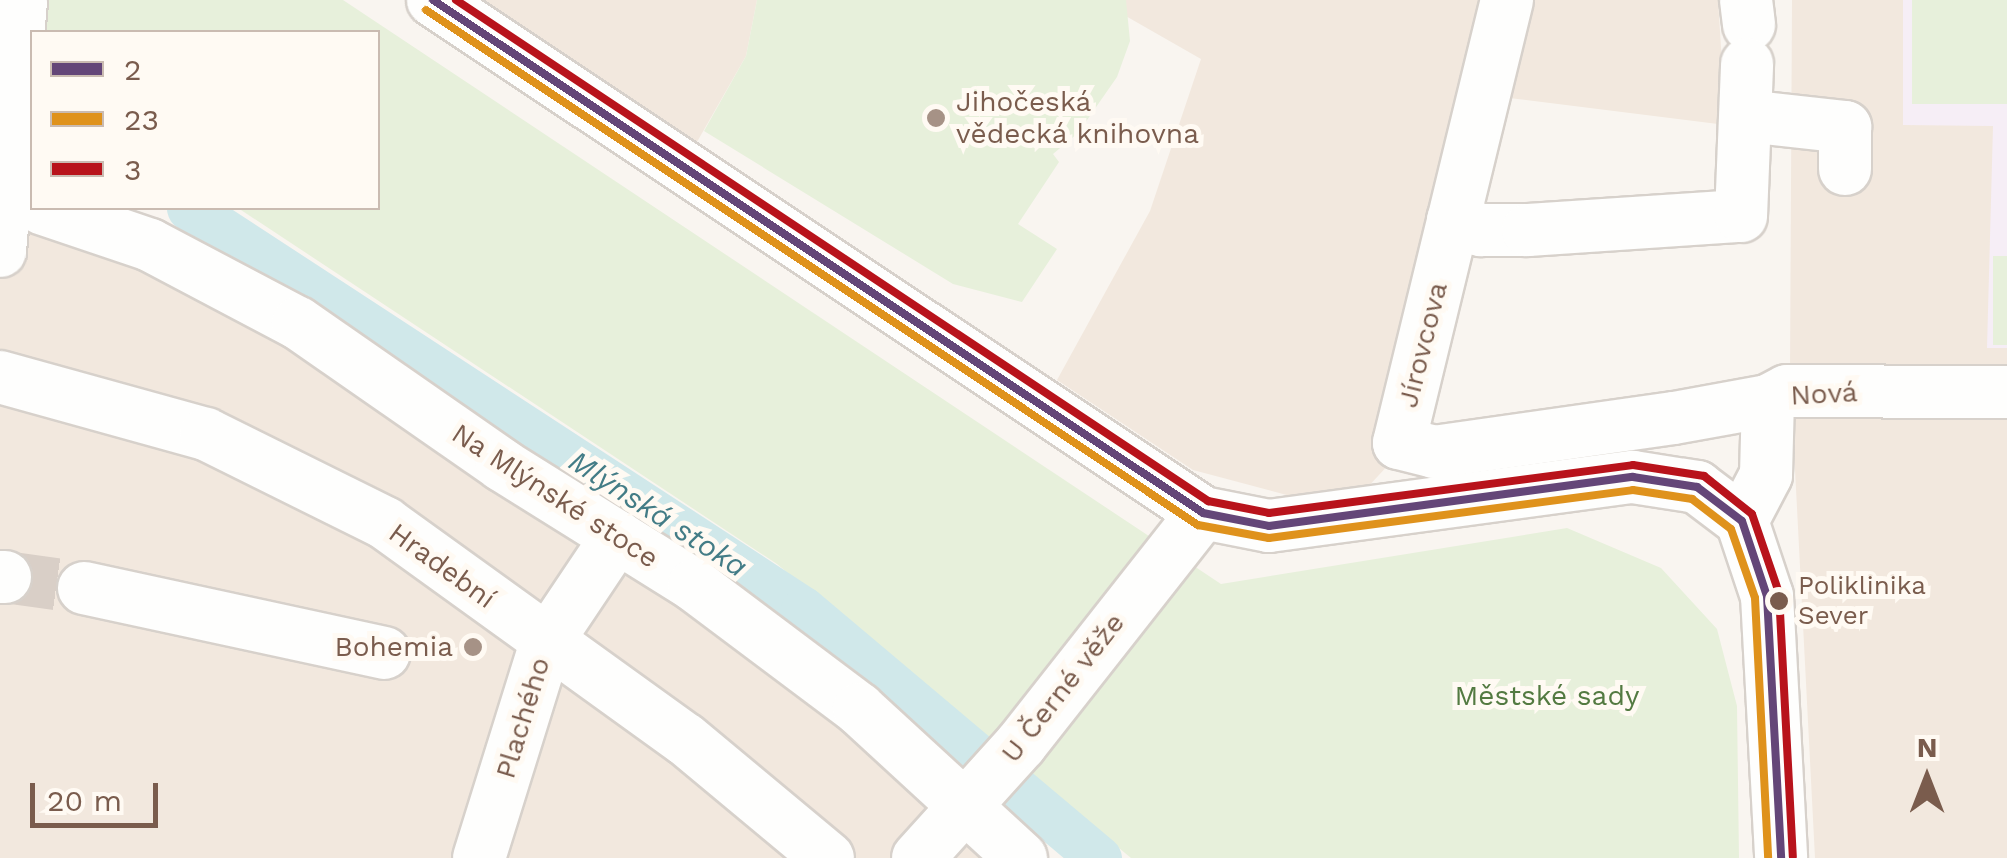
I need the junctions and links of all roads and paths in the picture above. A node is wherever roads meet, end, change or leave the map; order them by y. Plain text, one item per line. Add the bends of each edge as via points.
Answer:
1 (20, 0) edge
2 (433, 0) edge
3 (1507, 0) edge
4 (1747, 30) edge
5 (1746, 116) junction
6 (1845, 170) dead end
7 (16, 193) edge
8 (61, 210) edge
9 (1453, 220) junction
10 (0, 251) edge
11 (0, 378) edge
12 (2007, 392) edge
13 (1768, 402) junction
14 (1204, 514) junction
15 (1742, 520) junction
16 (617, 537) junction
17 (84, 588) tunnel mouth
18 (546, 642) junction
19 (384, 652) dead end
20 (974, 798) junction
21 (480, 858) edge
22 (828, 858) edge
23 (918, 858) edge
24 (1020, 858) edge
25 (1781, 858) edge

1 - 7 street
2 - 14 street
3 - 9 street, Jírovcova
4 - 5 street
5 - 6 street via 1846,127
5 - 9 street via 1741,216 1528,230 1481,230
7 - 10 street
8 - 16 street, Na Mlýnské stoce via 150,244 298,323
9 - 13 street, Jírovcova via 1399,442 1434,452
11 - 18 street, Hradební via 206,434 385,524
12 - 13 street, Nová via 1787,392
13 - 15 street, Nová via 1766,475
14 - 15 street via 1269,526 1634,477 1696,487
14 - 20 street, U Černé věže
15 - 25 street via 1768,596
16 - 18 street, Plachého
16 - 20 street, Na Mlýnské stoce via 694,585
17 - 19 street
18 - 21 street, Plachého
18 - 22 street, Hradební
20 - 23 street, U Černé věže
20 - 24 street, Na Mlýnské stoce

